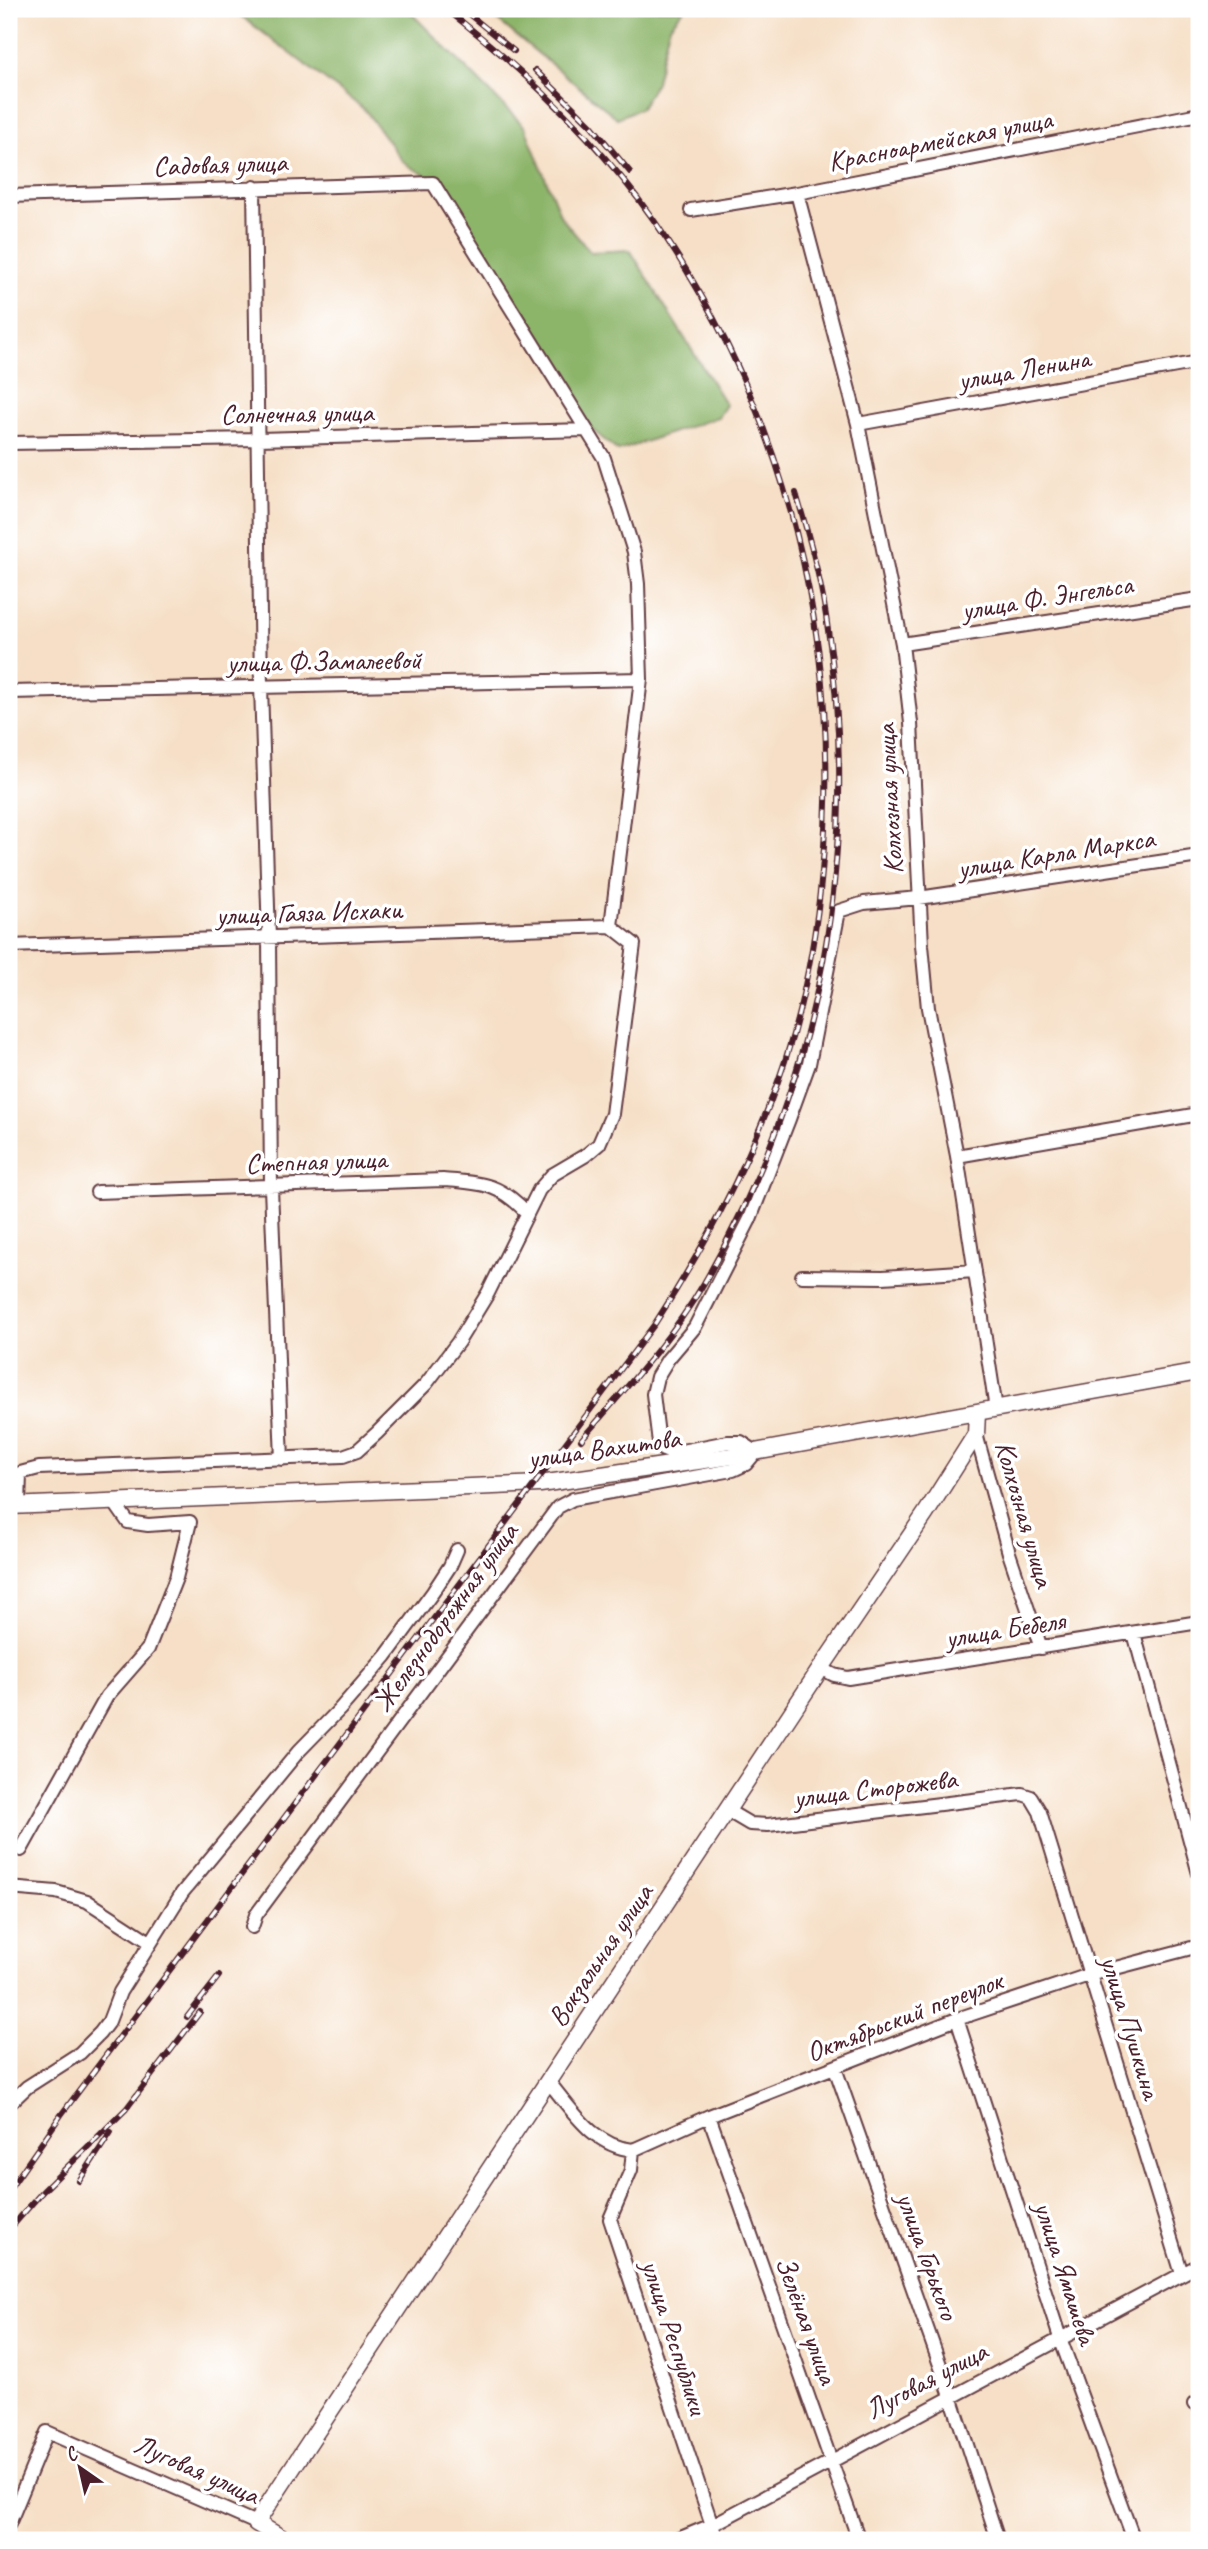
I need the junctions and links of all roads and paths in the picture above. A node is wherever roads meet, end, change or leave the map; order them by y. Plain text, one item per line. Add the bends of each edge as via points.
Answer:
1 (1199, 114) edge
2 (254, 187) junction
3 (797, 193) junction
4 (9, 196) edge
5 (691, 211) dead end
6 (1199, 362) edge
7 (858, 424) junction
8 (586, 430) junction
9 (259, 439) junction
10 (9, 443) edge
11 (1199, 599) edge
12 (902, 644) junction
13 (641, 679) junction
14 (261, 686) junction
15 (9, 692) edge
16 (1199, 856) edge
17 (919, 898) junction
18 (611, 926) junction
19 (269, 938) junction
20 (9, 946) edge
21 (1199, 1114) edge
22 (957, 1156) junction
23 (271, 1188) junction
24 (97, 1192) dead end
25 (527, 1213) junction
26 (975, 1271) junction
27 (802, 1276) dead end
28 (1199, 1371) edge
29 (996, 1409) junction
30 (977, 1413) junction
31 (976, 1434) junction
32 (756, 1452) junction
33 (282, 1459) junction
34 (114, 1502) junction
35 (14, 1506) edge
36 (457, 1550) dead end
37 (1199, 1622) edge
38 (1134, 1633) junction
39 (1041, 1648) junction
40 (821, 1668) junction
41 (1031, 1797) joint
42 (728, 1811) junction
43 (21, 1850) dead end
44 (1199, 1874) edge
45 (9, 1888) edge
46 (252, 1927) dead end
47 (150, 1942) junction
48 (1199, 1946) edge
49 (1089, 1975) junction
50 (957, 2019) junction
51 (835, 2068) junction
52 (548, 2081) junction
53 (9, 2104) edge
54 (709, 2116) junction
55 (633, 2150) junction
56 (1199, 2265) edge
57 (1182, 2274) junction
58 (1060, 2338) junction
59 (951, 2396) junction
60 (831, 2460) junction
61 (256, 2523) junction
62 (9, 2524) edge
63 (712, 2525) junction
64 (285, 2540) edge
65 (676, 2540) edge
66 (717, 2540) edge
67 (859, 2540) edge
68 (998, 2540) edge
69 (1134, 2540) edge

1 - 3 street, Красноармейская улица
2 - 4 street, Садовая улица
2 - 8 street, Садовая улица via 433,183
2 - 9 street
3 - 5 street, Красноармейская улица
3 - 7 street, Колхозная улица
6 - 7 street, улица Ленина
7 - 12 street, Колхозная улица
8 - 9 street, Солнечная улица
8 - 13 street via 604,458 634,552
9 - 10 street, Солнечная улица
9 - 14 street
11 - 12 street, улица Ф. Энгельса
12 - 17 street, Колхозная улица via 911,723
13 - 14 street, улица Ф.Замалеевой
13 - 18 street
14 - 15 street, улица Ф.Замалеевой
14 - 19 street
16 - 17 street, улица Карла Маркса
17 - 22 street, Колхозная улица via 928,1008
17 - 32 street, улица Карла Маркса via 864,903 839,911 809,1064 750,1219 695,1327 657,1377 653,1394 663,1450 671,1453 741,1442
18 - 19 street, улица Гаяза Исхаки
18 - 25 street via 634,944 612,1114 599,1144 552,1175
19 - 20 street, улица Гаяза Исхаки
19 - 23 street
21 - 22 street
22 - 26 street, Колхозная улица
23 - 24 street, Степная улица
23 - 25 street, Степная улица via 471,1182 511,1195
23 - 33 street
25 - 33 street via 488,1293 426,1384 357,1451
26 - 27 street
26 - 29 street, Колхозная улица
28 - 29 street, улица Вахитова
29 - 30 street, улица Вахитова
30 - 31 street, Вокзальная улица
30 - 32 street, улица Вахитова
31 - 39 street, Колхозная улица
31 - 40 street, Вокзальная улица
32 - 34 street, улица Вахитова via 540,1484
32 - 46 street, Железнодорожная улица via 733,1470 573,1499 558,1507 256,1915
33 - 35 street via 39,1468 20,1473
34 - 35 street, улица Вахитова
34 - 43 street via 128,1522 190,1522 186,1544 148,1649 107,1696
36 - 47 street via 445,1575 386,1656 298,1752 182,1893
37 - 38 street, улица Бебеля
38 - 39 street, улица Бебеля
38 - 44 street
39 - 40 street, улица Бебеля via 848,1678
40 - 42 street, Вокзальная улица
41 - 42 street, улица Сторожева via 1022,1794 768,1825 750,1824
41 - 49 street, улица Пушкина via 1040,1812
42 - 52 street, Вокзальная улица
45 - 47 street via 56,1892 87,1901
47 - 53 street via 100,2033
48 - 49 street, Октябрьский переулок
49 - 50 street, Октябрьский переулок
49 - 57 street, улица Пушкина
50 - 51 street, Октябрьский переулок
50 - 58 street, улица Ямашева
51 - 54 street, Октябрьский переулок
51 - 59 street, улица Горького
52 - 55 street via 583,2125 606,2143
52 - 61 street, Вокзальная улица
54 - 55 street, Октябрьский переулок
54 - 60 street, Зелёная улица
55 - 63 street, улица Республики via 631,2170 610,2219
56 - 57 street, Луговая улица
57 - 58 street, Луговая улица
58 - 59 street, Луговая улица
58 - 69 street, улица Ямашева
59 - 60 street, Луговая улица
59 - 68 street, улица Горького
60 - 63 street, Луговая улица
60 - 67 street, Зелёная улица
61 - 62 street, Луговая улица via 47,2432
61 - 64 street, Луговая улица
63 - 65 street, Луговая улица
63 - 66 street, улица Республики

